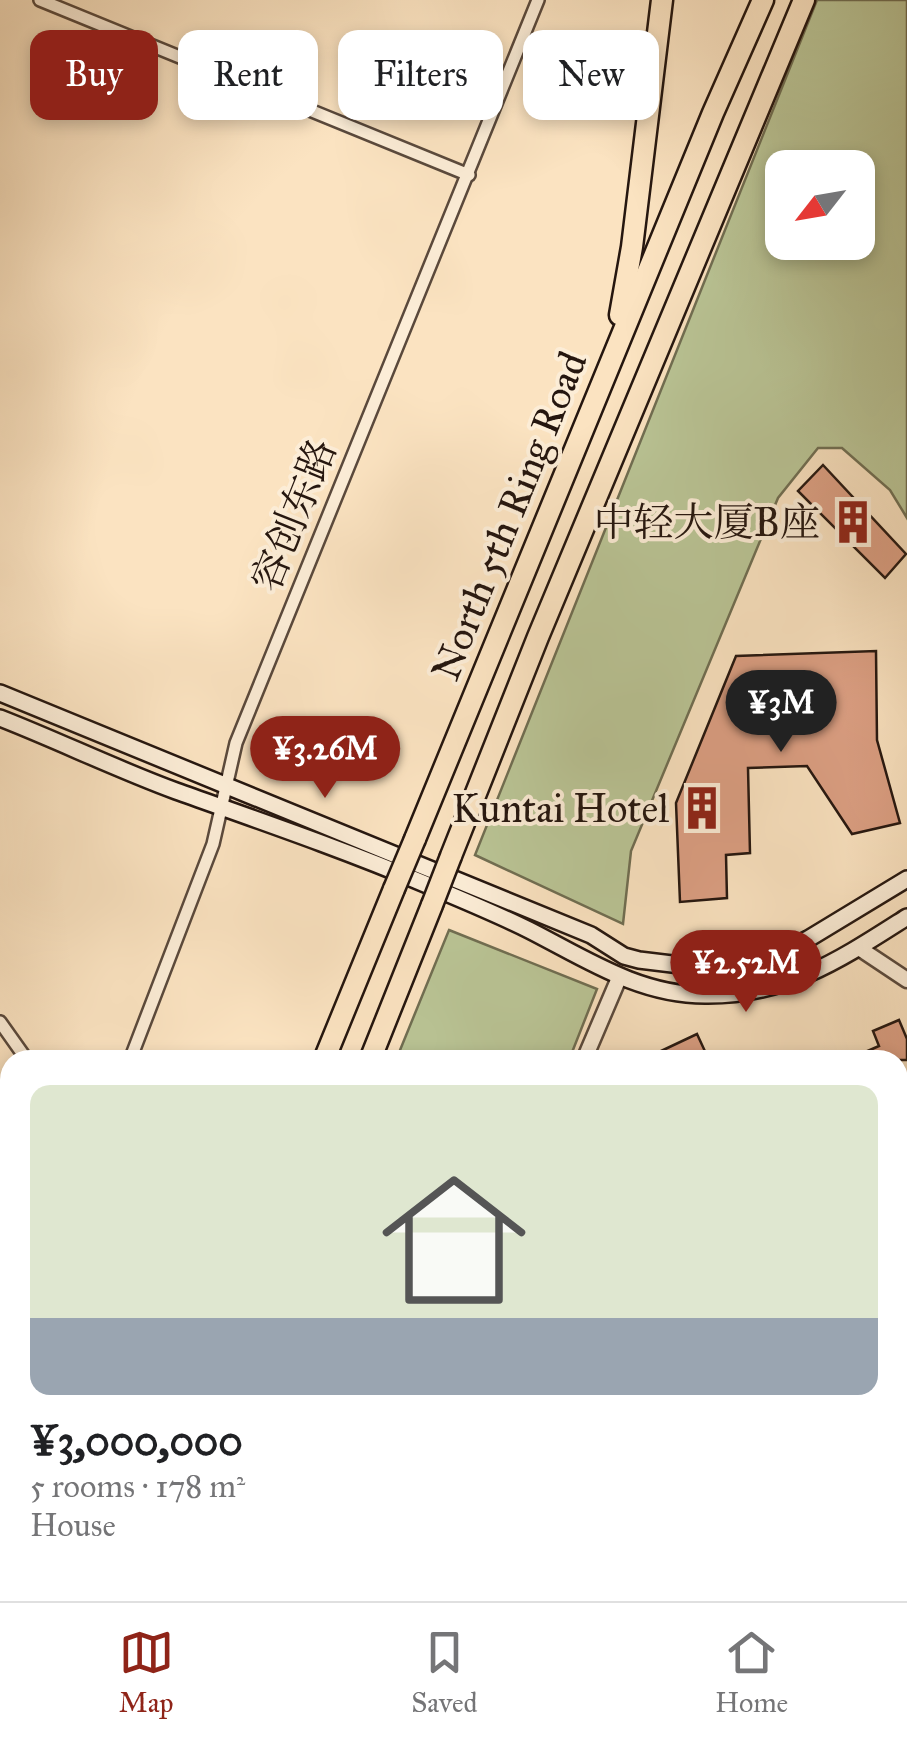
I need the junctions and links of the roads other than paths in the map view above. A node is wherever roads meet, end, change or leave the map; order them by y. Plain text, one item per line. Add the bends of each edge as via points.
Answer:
1 (40, 0) edge
2 (538, 0) edge
3 (662, 0) edge
4 (754, 0) edge
5 (763, 0) edge
6 (804, 0) edge
7 (713, 113) junction
8 (468, 175) junction
9 (614, 352) junction
10 (0, 693) edge
11 (0, 718) edge
12 (227, 786) junction
13 (222, 805) junction
14 (907, 879) edge
15 (907, 917) edge
16 (859, 948) junction
17 (619, 978) junction
18 (907, 980) edge
19 (0, 1022) edge
20 (20, 1050) edge
21 (134, 1050) edge
22 (328, 1050) edge
23 (374, 1050) edge
24 (588, 1050) edge

1 - 8 street
2 - 8 street, 容创东路
3 - 9 highway
4 - 7 highway
5 - 7 highway, North 5th Ring Road
6 - 23 highway, North 5th Ring Road, bridge via 538,636
7 - 9 highway, North 5th Ring Road
8 - 12 street, 容创东路 via 236,743
9 - 22 highway, North 5th Ring Road, bridge
10 - 12 main road
11 - 13 main road
12 - 13 street, 容创东路
12 - 14 main road via 591,934 624,956 705,968 771,958
13 - 17 main road via 505,918
13 - 21 street, 容创东路
15 - 16 main road
16 - 17 main road via 816,973 748,993 663,991
16 - 18 street
17 - 24 street
19 - 20 street

